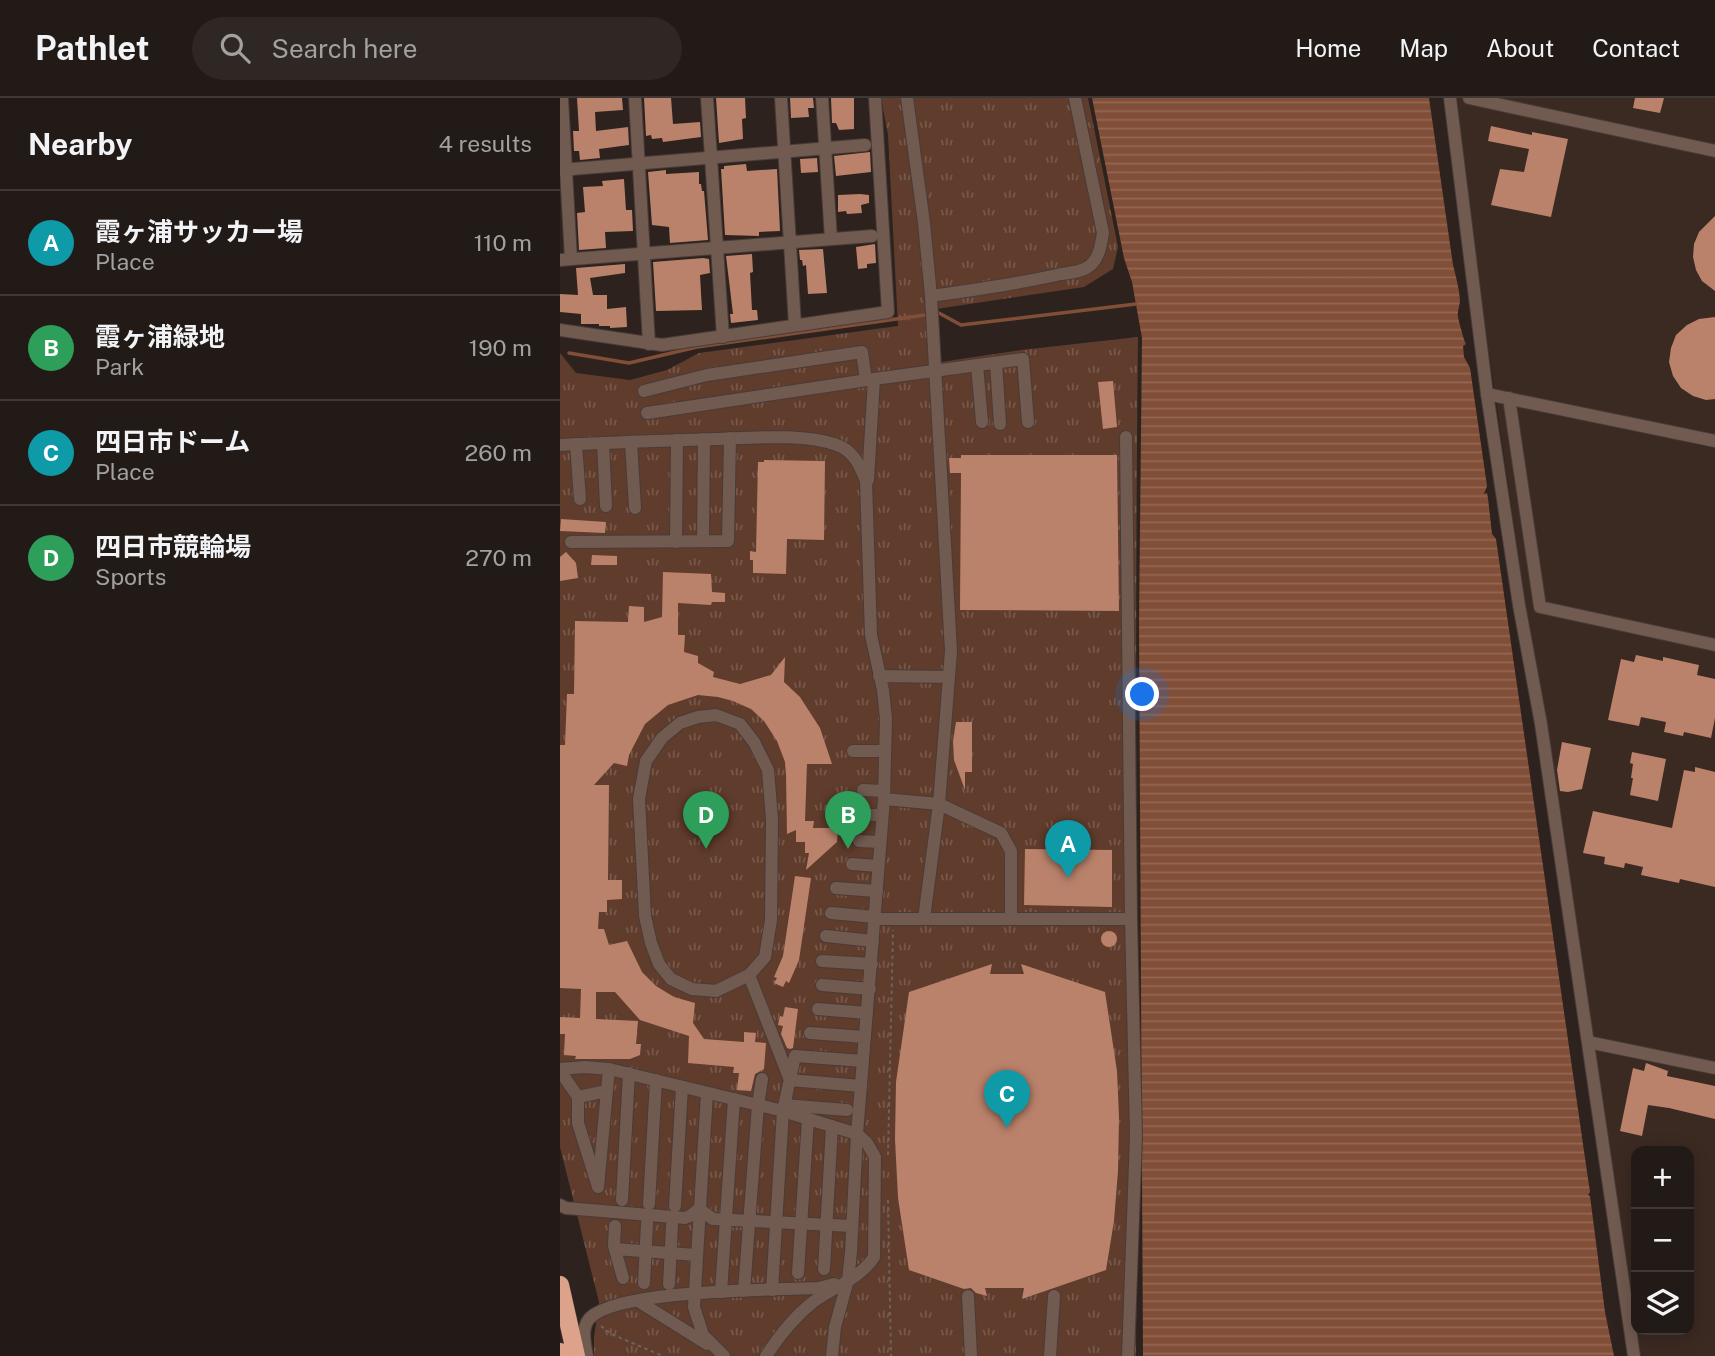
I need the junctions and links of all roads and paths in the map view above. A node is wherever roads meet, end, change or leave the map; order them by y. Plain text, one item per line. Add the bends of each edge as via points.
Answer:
1 (562, 98) edge
2 (635, 98) edge
3 (707, 98) edge
4 (780, 98) edge
5 (822, 98) edge
6 (875, 98) edge
7 (907, 98) edge
8 (1074, 98) edge
9 (1450, 98) edge
10 (1469, 98) edge
11 (865, 145) dead end
12 (825, 148) junction
13 (1715, 151) edge
14 (783, 152) junction
15 (711, 158) junction
16 (639, 164) junction
17 (563, 170) edge
18 (872, 236) dead end
19 (831, 239) junction
20 (790, 242) junction
21 (717, 247) junction
22 (644, 253) junction
23 (566, 259) edge
24 (931, 303) junction
25 (796, 326) junction
26 (560, 330) edge
27 (723, 337) junction
28 (649, 344) junction
29 (996, 363) junction
30 (977, 365) junction
31 (934, 368) junction
32 (870, 380) junction
33 (644, 391) dead end
34 (1487, 394) junction
35 (1508, 398) junction
36 (647, 413) dead end
37 (982, 422) dead end
38 (1028, 422) dead end
39 (1000, 424) dead end
40 (1126, 437) dead end
41 (730, 438) junction
42 (704, 439) junction
43 (677, 440) junction
44 (1715, 441) edge
45 (631, 442) junction
46 (603, 443) junction
47 (576, 444) junction
48 (560, 445) edge
49 (867, 491) junction
50 (580, 499) dead end
51 (606, 506) dead end
52 (635, 508) dead end
53 (703, 541) junction
54 (571, 542) dead end
55 (676, 542) junction
56 (1715, 645) edge
57 (879, 676) junction
58 (949, 677) junction
59 (853, 751) dead end
60 (885, 751) junction
61 (863, 790) dead end
62 (884, 795) junction
63 (939, 804) junction
64 (862, 815) dead end
65 (882, 816) junction
66 (859, 841) dead end
67 (880, 842) junction
68 (852, 864) dead end
69 (878, 866) junction
70 (836, 888) dead end
71 (877, 891) junction
72 (831, 913) dead end
73 (875, 918) junction
74 (924, 919) junction
75 (1011, 919) junction
76 (1130, 919) junction
77 (893, 930) dead end
78 (826, 936) dead end
79 (873, 941) junction
80 (822, 961) dead end
81 (872, 964) junction
82 (749, 975) junction
83 (822, 985) dead end
84 (870, 989) junction
85 (818, 1009) dead end
86 (867, 1013) junction
87 (810, 1033) dead end
88 (865, 1037) junction
89 (1588, 1042) junction
90 (863, 1061) junction
91 (1715, 1068) edge
92 (609, 1069) junction
93 (560, 1070) edge
94 (629, 1073) junction
95 (762, 1079) dead end
96 (656, 1080) junction
97 (790, 1080) junction
98 (861, 1086) junction
99 (682, 1087) junction
100 (607, 1091) junction
101 (707, 1093) junction
102 (578, 1097) junction
103 (734, 1100) junction
104 (758, 1105) junction
105 (783, 1108) junction
106 (847, 1110) dead end
107 (808, 1119) junction
108 (832, 1126) junction
109 (857, 1134) junction
110 (888, 1163) dead end
111 (622, 1200) dead end
112 (888, 1201) dead end
113 (649, 1203) dead end
114 (560, 1205) edge
115 (675, 1206) dead end
116 (699, 1209) junction
117 (725, 1219) junction
118 (750, 1220) junction
119 (775, 1222) junction
120 (647, 1223) dead end
121 (800, 1223) junction
122 (826, 1224) junction
123 (672, 1225) dead end
124 (615, 1226) dead end
125 (852, 1226) junction
126 (615, 1249) junction
127 (646, 1252) junction
128 (670, 1253) junction
129 (696, 1255) junction
130 (824, 1269) dead end
131 (797, 1273) dead end
132 (623, 1278) dead end
133 (848, 1280) junction
134 (644, 1283) dead end
135 (669, 1284) dead end
136 (560, 1285) edge
137 (772, 1290) junction
138 (744, 1291) junction
139 (721, 1292) junction
140 (694, 1294) junction
141 (968, 1296) dead end
142 (1054, 1296) dead end
143 (638, 1301) junction
144 (593, 1315) junction
145 (720, 1353) edge
146 (576, 1356) edge
147 (587, 1356) edge
148 (663, 1356) edge
149 (766, 1356) edge
150 (832, 1356) edge
151 (891, 1356) edge
152 (971, 1356) edge
153 (1050, 1356) edge
154 (1128, 1356) edge
155 (1634, 1356) edge

1 - 17 street
2 - 16 street
3 - 15 street
4 - 14 street
5 - 12 street
6 - 25 street via 888,312
7 - 24 street
8 - 24 street via 1103,233 1094,260 1088,267 1059,275
9 - 34 street
10 - 13 street
11 - 12 street
12 - 14 street
12 - 19 street
14 - 15 street
14 - 20 street
15 - 16 street
15 - 21 street
16 - 17 street
16 - 22 street
17 - 23 street
18 - 19 street
19 - 20 street
20 - 21 street
20 - 25 street
21 - 22 street
21 - 27 street
22 - 23 street
22 - 28 street
24 - 31 street
25 - 27 street
26 - 28 street
27 - 28 street
29 - 30 street
29 - 38 street via 1023,359
29 - 39 street
30 - 31 street
30 - 37 street
31 - 32 street
31 - 58 street
32 - 33 street via 862,352 707,375
32 - 36 street
32 - 49 street
34 - 35 street
34 - 89 street
35 - 44 street
35 - 56 street via 1540,607
40 - 76 street
41 - 42 street
41 - 49 street via 839,445 859,463
41 - 53 street via 728,541
42 - 43 street
42 - 53 street
43 - 45 street
43 - 55 street
45 - 46 street
45 - 52 street
46 - 47 street
46 - 51 street
47 - 48 street
47 - 50 street
49 - 57 street via 871,635
53 - 55 street
54 - 55 street
57 - 58 street
57 - 60 street via 886,719
58 - 63 street
59 - 60 street
60 - 62 street
61 - 62 street
62 - 63 street
62 - 65 street
63 - 74 street
63 - 75 street via 1007,840
64 - 65 street
65 - 67 street
66 - 67 street
67 - 69 street
68 - 69 street
69 - 71 street
70 - 71 street
71 - 73 street
72 - 73 street
73 - 74 street
73 - 79 street
74 - 75 street
75 - 76 street
76 - 154 street via 1136,1136
77 - 110 path
78 - 79 street
79 - 81 street
80 - 81 street
81 - 84 street
82 - 82 street via 716,991 692,989 671,979 659,964 645,916 639,799 646,761 662,738 680,723 698,717 716,715 740,724 768,770 771,920 765,957
82 - 97 street
83 - 84 street
84 - 86 street
85 - 86 street
86 - 88 street
87 - 88 street
88 - 90 street
89 - 91 street
89 - 155 street
90 - 97 street via 795,1056
90 - 98 street
92 - 93 street
92 - 94 street
92 - 100 street
93 - 102 street
94 - 96 street
94 - 111 street
95 - 104 street
96 - 99 street
96 - 113 street
97 - 98 street
97 - 105 street
98 - 109 street
99 - 101 street
99 - 115 street
100 - 102 street
100 - 102 street via 598,1187 578,1123
101 - 103 street
101 - 116 street
103 - 104 street
103 - 117 street
104 - 105 street
104 - 118 street
105 - 106 street
105 - 107 street
105 - 119 street
107 - 108 street
107 - 121 street
108 - 109 street
108 - 122 street
109 - 125 street
109 - 133 street via 875,1157 874,1257
112 - 151 path
114 - 116 street via 685,1218
116 - 117 street via 708,1217
116 - 129 street
117 - 118 street
117 - 139 street
118 - 119 street
118 - 138 street
119 - 121 street
119 - 137 street
120 - 127 street
121 - 122 street
121 - 131 street
122 - 125 street
122 - 130 street
123 - 128 street
124 - 126 street
125 - 133 street
126 - 127 street
126 - 132 street
127 - 128 street
127 - 134 street
128 - 129 street
128 - 135 street
129 - 140 street
133 - 137 street via 819,1288
133 - 149 street via 800,1314
133 - 150 street
136 - 146 highway
137 - 138 street
138 - 139 street
139 - 140 street
140 - 143 street
140 - 145 street via 699,1327
141 - 152 street
142 - 153 street
143 - 144 street
143 - 145 street
144 - 147 street via 584,1329
144 - 148 path via 611,1334

